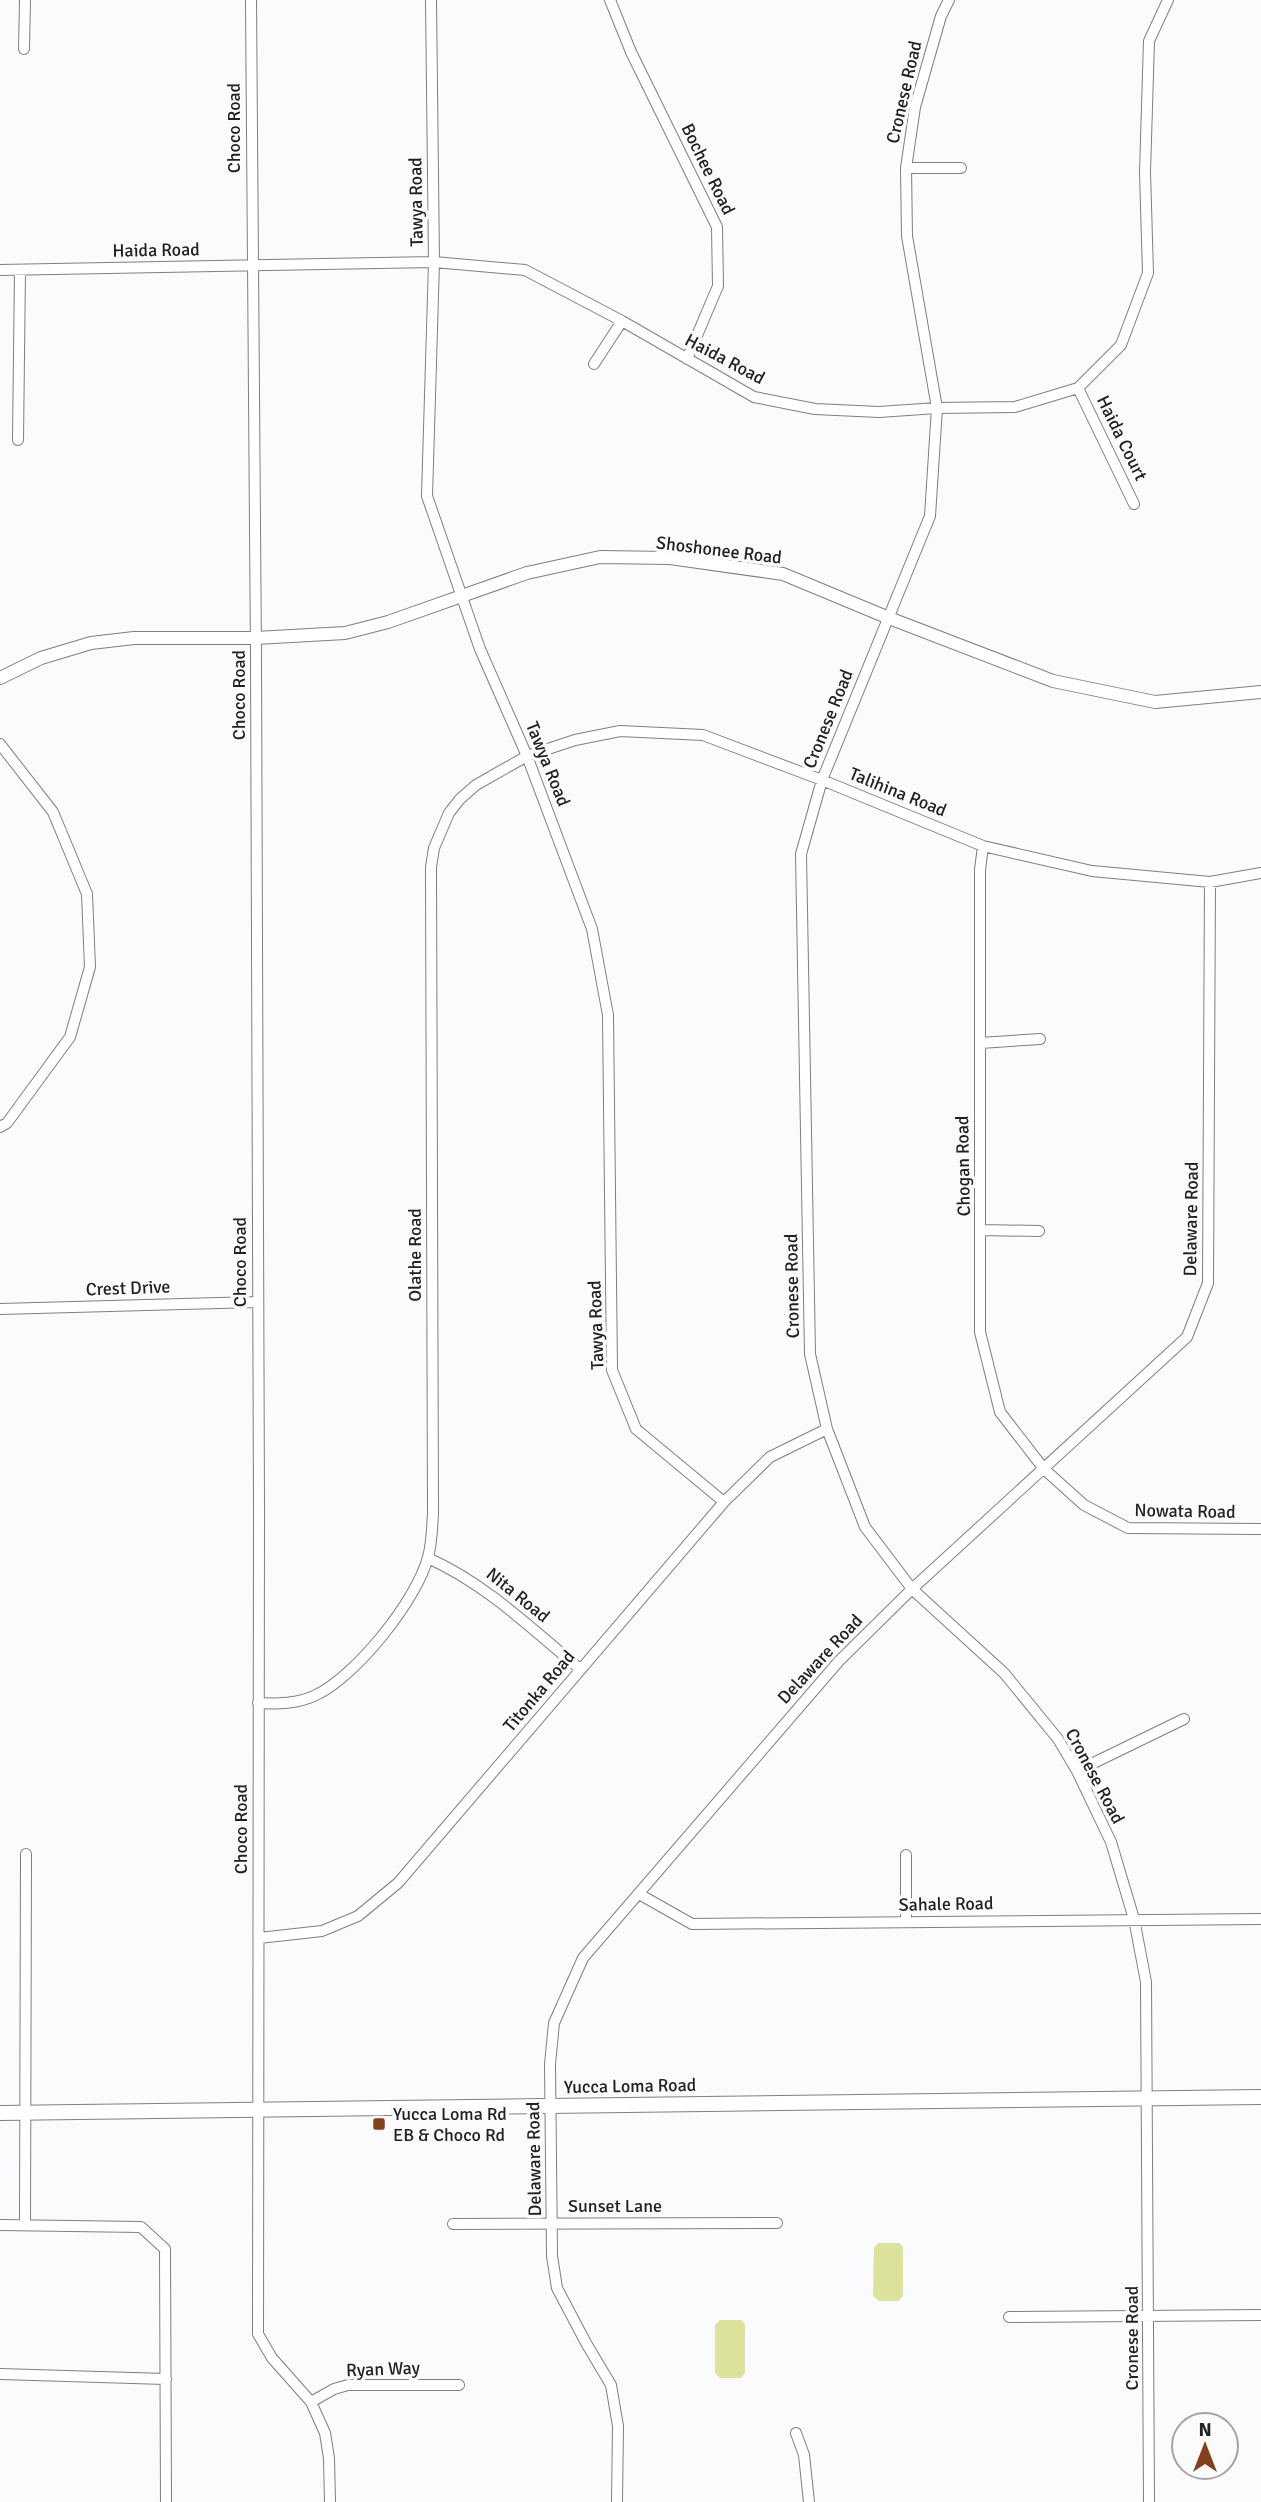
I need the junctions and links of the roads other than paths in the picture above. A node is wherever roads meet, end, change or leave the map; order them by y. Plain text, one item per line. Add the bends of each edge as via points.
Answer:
1 (25, 0) edge
2 (251, 0) edge
3 (431, 0) edge
4 (610, 0) edge
5 (949, 0) edge
6 (1168, 0) edge
7 (24, 49) dead end
8 (906, 168) junction
9 (961, 168) dead end
10 (434, 262) junction
11 (252, 265) junction
12 (0, 270) edge
13 (20, 270) junction
14 (622, 321) junction
15 (687, 359) junction
16 (594, 364) dead end
17 (1078, 387) junction
18 (937, 408) junction
19 (18, 440) dead end
20 (1134, 504) dead end
21 (460, 596) junction
22 (889, 618) junction
23 (256, 638) junction
24 (0, 678) edge
25 (1261, 692) edge
26 (0, 744) edge
27 (527, 756) junction
28 (822, 780) junction
29 (983, 846) junction
30 (1261, 873) edge
31 (1210, 882) junction
32 (1040, 1039) dead end
33 (980, 1043) junction
34 (0, 1127) edge
35 (981, 1230) junction
36 (1039, 1231) dead end
37 (257, 1302) junction
38 (0, 1309) edge
39 (827, 1429) junction
40 (1044, 1469) junction
41 (724, 1502) junction
42 (1261, 1529) edge
43 (428, 1558) junction
44 (912, 1588) junction
45 (580, 1669) junction
46 (258, 1703) junction
47 (1184, 1719) dead end
48 (1077, 1771) junction
49 (26, 1853) dead end
50 (906, 1855) dead end
51 (639, 1894) junction
52 (1134, 1919) junction
53 (1261, 1919) edge
54 (906, 1922) junction
55 (259, 1938) junction
56 (1261, 2097) edge
57 (1147, 2099) junction
58 (551, 2106) junction
59 (258, 2109) junction
60 (26, 2112) junction
61 (0, 2113) edge
62 (778, 2223) dead end
63 (453, 2224) dead end
64 (552, 2224) junction
65 (0, 2225) edge
66 (25, 2225) junction
67 (1149, 2315) junction
68 (1261, 2315) edge
69 (1009, 2317) dead end
70 (0, 2374) edge
71 (166, 2379) junction
72 (459, 2385) dead end
73 (311, 2402) junction
74 (796, 2433) dead end
75 (166, 2502) edge
76 (330, 2502) edge
77 (617, 2502) edge
78 (809, 2502) edge
79 (1149, 2502) edge

1 - 7 street
2 - 11 street, Choco Road
3 - 10 street, Tawya Road
4 - 15 street, Bochee Road via 717,227 718,286
5 - 8 street, Cronese Road via 915,107
6 - 17 street, Haida Road via 1149,41 1148,273 1121,345
8 - 9 street
8 - 18 street, Cronese Road via 907,236
10 - 11 street, Haida Road
10 - 14 street, Haida Road via 525,270
10 - 21 street, Tawya Road via 427,496
11 - 13 street, Haida Road
11 - 23 street, Choco Road
12 - 13 street, Haida Road
13 - 19 street
14 - 15 street, Haida Road
14 - 16 street
15 - 18 street, Haida Road via 754,397 815,409 878,412
17 - 18 street, Haida Road via 1015,407
17 - 20 street, Haida Court
18 - 22 street, Cronese Road via 930,516
21 - 22 street, Shoshonee Road via 527,573 600,558 670,558 783,574
21 - 23 street, Shoshonee Road via 345,633
21 - 27 street, Tawya Road
22 - 25 street, Shoshonee Road via 1053,681 1155,702
22 - 28 street, Cronese Road
23 - 24 street, Shoshonee Road via 156,637 91,643 41,657
23 - 37 street, Choco Road
26 - 34 street via 53,812 87,894 90,967 70,1037
27 - 28 street, Talihina Road via 620,731 703,735
27 - 41 street, Tawya Road via 592,929 608,1015 612,1370 636,1429
27 - 43 street, Olathe Road via 460,799 442,829 431,867 433,1514
28 - 29 street, Talihina Road
28 - 39 street, Cronese Road via 801,854 810,1354
29 - 31 street, Talihina Road via 1092,871
29 - 33 street, Chogan Road via 979,870
30 - 31 street, Talihina Road
31 - 40 street, Delaware Road via 1208,1283 1187,1337
32 - 33 street
33 - 35 street, Chogan Road
35 - 36 street
35 - 40 street, Chogan Road via 980,1332 1000,1412
37 - 38 street, Crest Drive
37 - 46 street, Choco Road
39 - 41 street, Titonka Road via 770,1457
39 - 44 street, Cronese Road via 865,1527
40 - 42 street, Nowata Road via 1084,1505 1128,1528
40 - 44 street, Delaware Road
41 - 45 street, Titonka Road
43 - 45 street, Nita Road via 480,1586
43 - 46 street, Olathe Road via 397,1615 339,1681 293,1703
44 - 48 street, Cronese Road via 1004,1673 1058,1739
44 - 51 street, Delaware Road via 839,1661
45 - 55 street, Titonka Road via 398,1883 358,1916 321,1931
46 - 55 street, Choco Road
47 - 48 street
48 - 52 street, Cronese Road via 1111,1842
49 - 60 street
50 - 54 street
51 - 54 street, Sahale Road via 692,1924
51 - 58 street, Delaware Road via 583,1958 554,2023
52 - 53 street, Sahale Road
52 - 54 street, Sahale Road
52 - 57 street, Cronese Road via 1146,1982
55 - 59 street, Choco Road
56 - 57 main road, Yucca Loma Road
57 - 58 main road, Yucca Loma Road
57 - 67 street, Cronese Road
58 - 59 main road, Yucca Loma Road
58 - 64 street, Delaware Road
59 - 60 main road, Yucca Loma Road
59 - 73 street, Choco Road via 258,2334 272,2358
60 - 61 main road, Yucca Loma Road
60 - 66 street
62 - 64 street, Sunset Lane
63 - 64 street, Sunset Lane
64 - 77 street, Delaware Road via 557,2288 611,2385 618,2426
65 - 66 street
66 - 71 street via 141,2227 165,2249
67 - 68 street
67 - 69 street
67 - 79 street, Cronese Road
70 - 71 street
71 - 75 street
72 - 73 street, Ryan Way via 348,2385
73 - 76 street, Choco Road via 325,2433
74 - 78 street via 804,2455

